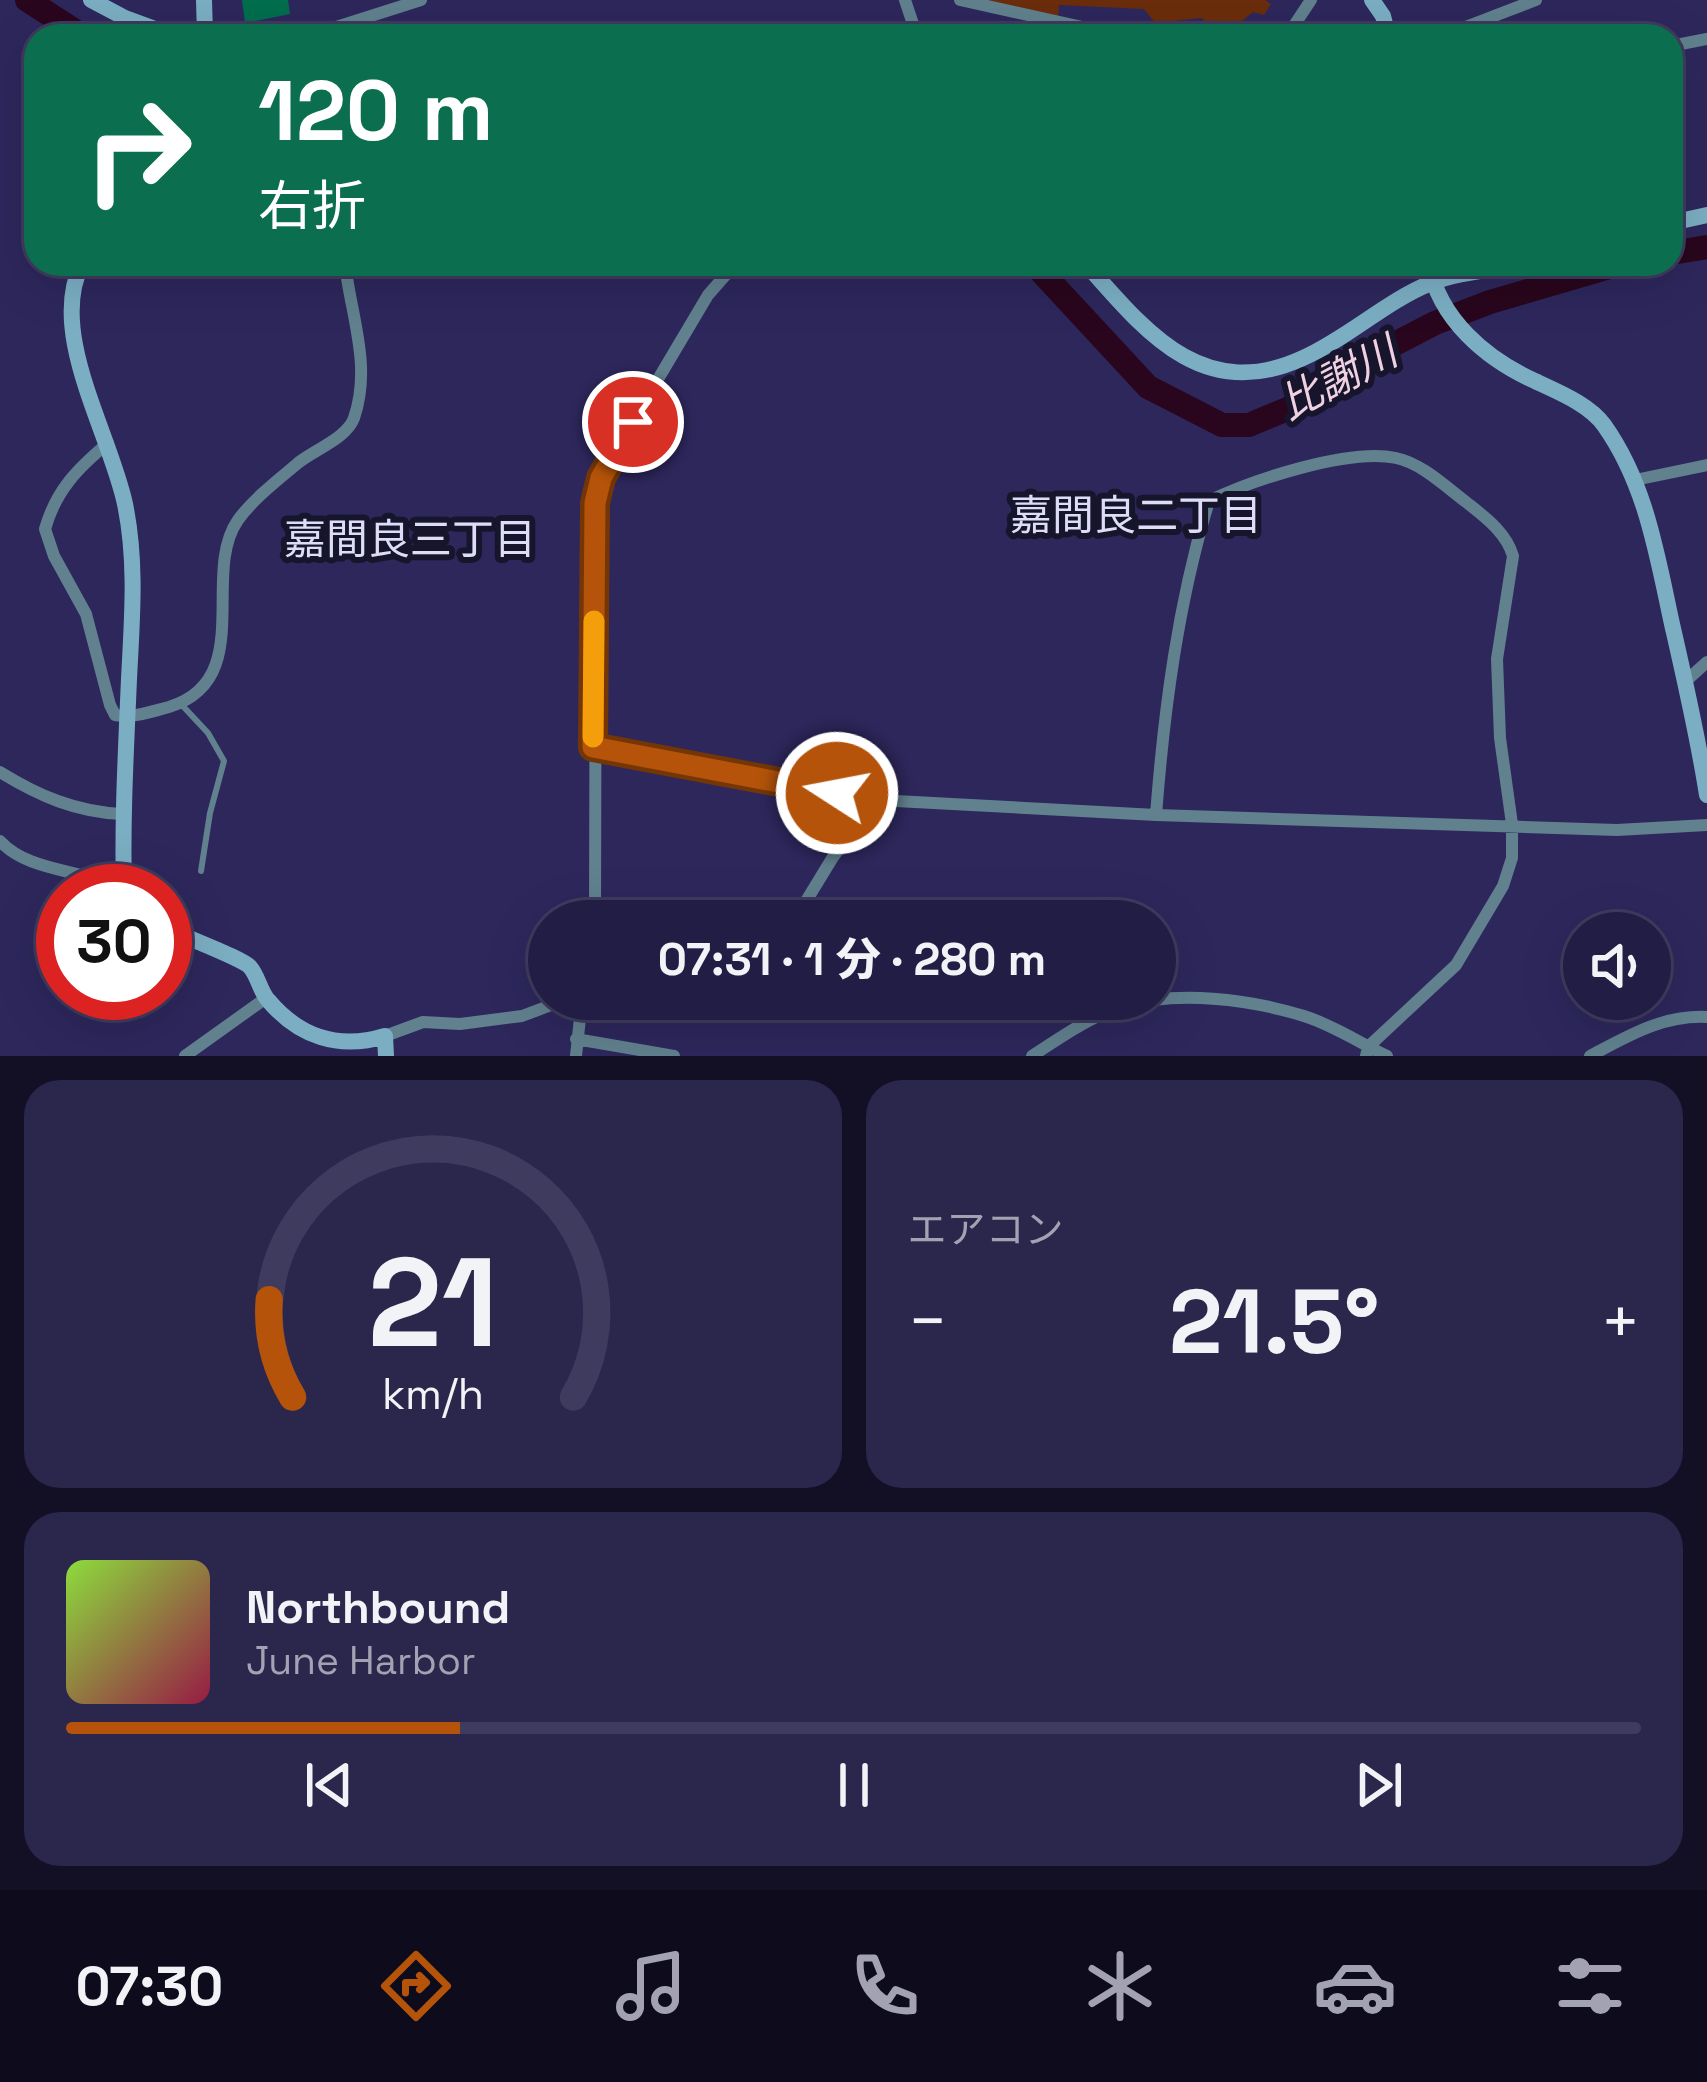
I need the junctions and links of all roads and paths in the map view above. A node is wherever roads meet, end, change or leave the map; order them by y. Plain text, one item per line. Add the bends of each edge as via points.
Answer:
1 (92, 0) edge
2 (421, 0) edge
3 (960, 0) edge
4 (1536, 0) edge
5 (141, 24) edge
6 (346, 24) edge
7 (1069, 24) edge
8 (1473, 24) edge
9 (78, 276) edge
10 (346, 276) edge
11 (725, 276) edge
12 (1098, 276) edge
13 (1432, 281) edge
14 (108, 443) junction
15 (1707, 465) edge
16 (1635, 480) junction
17 (1707, 662) edge
18 (1687, 680) junction
19 (180, 703) junction
20 (128, 717) junction
21 (593, 747) junction
22 (0, 772) edge
23 (1707, 795) edge
24 (877, 800) junction
25 (122, 814) junction
26 (1156, 815) junction
27 (1512, 824) junction
28 (1707, 825) edge
29 (0, 841) edge
30 (39, 864) edge
31 (123, 864) edge
32 (201, 871) dead end
33 (595, 900) edge
34 (807, 900) edge
35 (192, 939) edge
36 (266, 998) junction
37 (528, 1014) edge
38 (1707, 1017) edge
39 (579, 1020) edge
40 (385, 1036) junction
41 (576, 1039) junction
42 (1367, 1052) edge
43 (185, 1056) edge
44 (386, 1056) edge
45 (576, 1056) edge
46 (674, 1056) edge
47 (1032, 1056) edge
48 (1388, 1056) edge
49 (1590, 1056) edge

1 - 5 street
2 - 6 street
3 - 7 street
4 - 8 street
9 - 14 street via 72,332
10 - 19 street via 362,349 352,426 239,518 226,551 225,621 214,667
11 - 21 street via 601,478
12 - 13 street via 1165,346 1225,371 1270,370 1304,358
13 - 16 street via 1455,322 1506,368 1600,419
14 - 20 street via 133,548
14 - 20 street via 64,485 45,529 86,614 110,705
15 - 16 street
16 - 18 street
17 - 18 street
18 - 23 street
19 - 20 street
19 - 32 lane via 224,761
20 - 25 street
21 - 24 street
21 - 33 street
22 - 25 street via 57,802
24 - 26 street
24 - 34 street
25 - 31 street
26 - 27 street
26 - 27 street via 1182,609 1209,501 1249,482 1372,457 1398,458 1431,476 1508,542 1513,556 1497,658
27 - 28 street
27 - 42 street via 1503,886 1467,948
29 - 30 street
35 - 36 street via 249,965
36 - 40 street via 321,1040
36 - 43 street
37 - 40 street via 423,1022
38 - 49 street via 1633,1031
39 - 41 street
40 - 44 street
41 - 45 street
41 - 46 street
42 - 47 street via 1307,1017 1185,998 1122,1006
42 - 48 street

